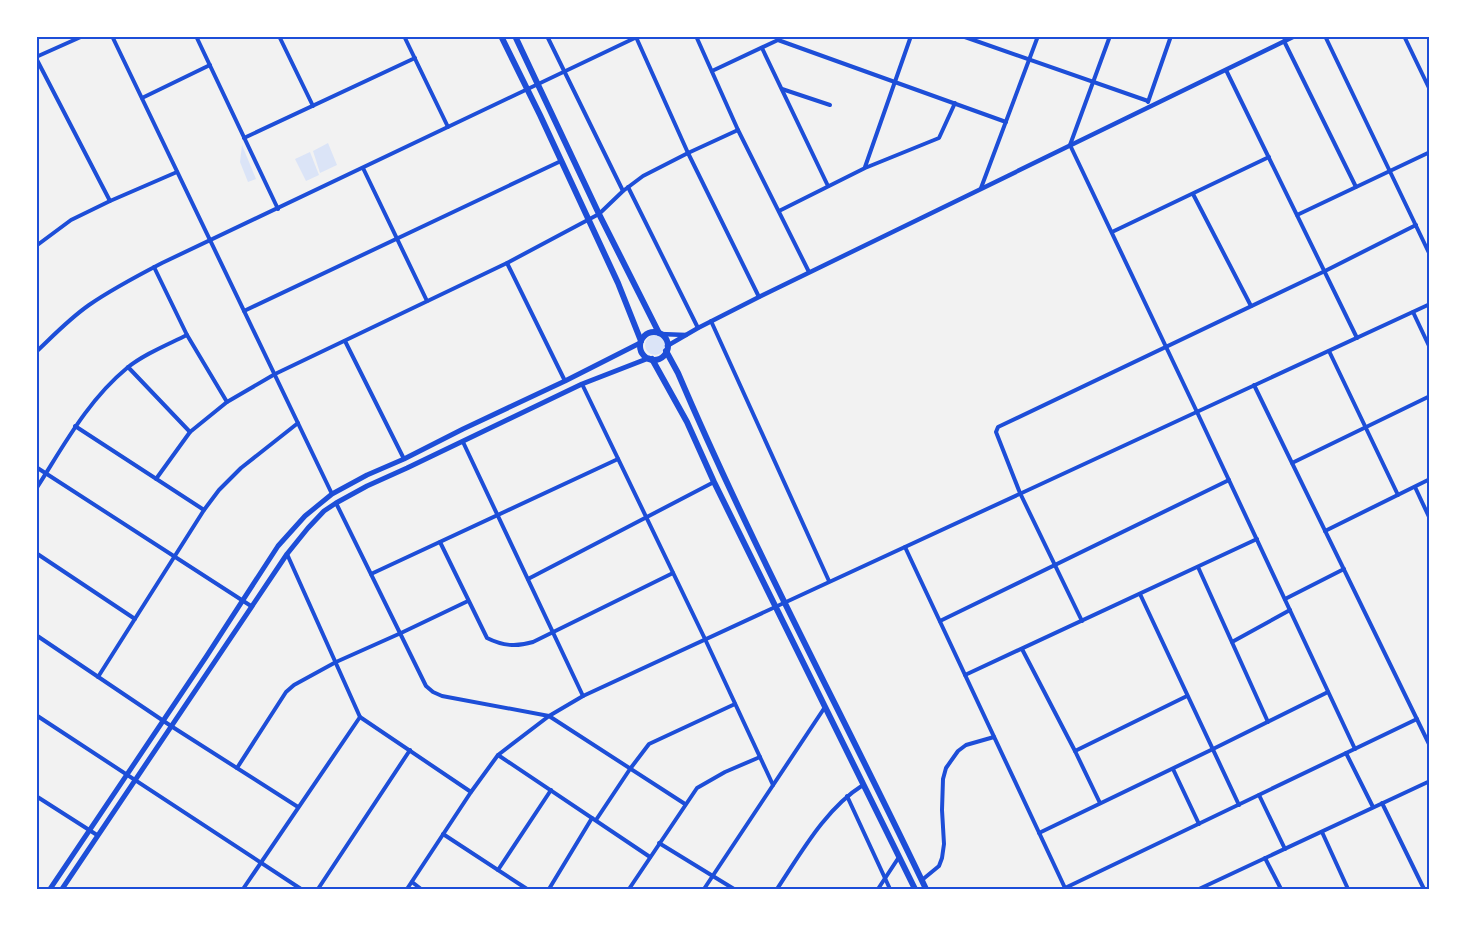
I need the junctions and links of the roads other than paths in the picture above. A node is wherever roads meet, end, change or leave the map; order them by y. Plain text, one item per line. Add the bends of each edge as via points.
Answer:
1 (83, 36) edge
2 (112, 36) edge
3 (196, 36) edge
4 (279, 36) edge
5 (404, 36) edge
6 (501, 36) edge
7 (515, 36) edge
8 (547, 36) edge
9 (637, 36) edge
10 (696, 36) edge
11 (911, 36) edge
12 (962, 36) edge
13 (1038, 36) edge
14 (1110, 36) edge
15 (1171, 36) edge
16 (1325, 36) edge
17 (1404, 36) edge
18 (1292, 37) edge
19 (1284, 41) junction
20 (762, 48) junction
21 (36, 58) edge
22 (415, 58) junction
23 (1029, 59) junction
24 (210, 65) junction
25 (1226, 70) junction
26 (712, 71) junction
27 (564, 72) junction
28 (895, 82) junction
29 (1094, 82) junction
30 (538, 84) junction
31 (527, 89) junction
32 (781, 89) junction
33 (1430, 90) edge
34 (142, 98) junction
35 (1148, 101) junction
36 (955, 103) junction
37 (830, 105) dead end
38 (313, 106) junction
39 (1146, 109) junction
40 (1006, 122) junction
41 (448, 127) junction
42 (738, 130) junction
43 (244, 138) junction
44 (1070, 145) junction
45 (1430, 152) edge
46 (688, 153) junction
47 (1269, 157) junction
48 (561, 161) junction
49 (363, 168) junction
50 (865, 168) junction
51 (1389, 171) junction
52 (177, 172) junction
53 (828, 186) junction
54 (628, 187) junction
55 (1356, 187) junction
56 (981, 188) junction
57 (623, 191) junction
58 (1193, 194) junction
59 (110, 201) junction
60 (278, 209) junction
61 (779, 211) junction
62 (599, 214) junction
63 (1297, 215) junction
64 (588, 220) junction
65 (1416, 225) junction
66 (1112, 232) junction
67 (397, 238) junction
68 (211, 241) junction
69 (36, 246) edge
70 (1430, 255) edge
71 (507, 263) junction
72 (154, 267) junction
73 (1325, 271) junction
74 (809, 272) junction
75 (759, 297) junction
76 (427, 301) junction
77 (1430, 304) edge
78 (1251, 306) junction
79 (244, 311) junction
80 (1413, 312) junction
81 (711, 321) junction
82 (698, 328) junction
83 (660, 333) junction
84 (187, 335) junction
85 (686, 335) junction
86 (1357, 338) junction
87 (345, 340) junction
88 (641, 342) junction
89 (1166, 346) junction
90 (1430, 348) edge
91 (667, 349) junction
92 (1329, 351) junction
93 (36, 352) edge
94 (650, 359) junction
95 (128, 367) junction
96 (275, 374) junction
97 (565, 381) junction
98 (582, 384) junction
99 (1254, 386) junction
100 (1430, 396) edge
101 (227, 402) junction
102 (1197, 412) junction
103 (298, 423) junction
104 (75, 426) junction
105 (1366, 428) junction
106 (190, 432) junction
107 (463, 442) junction
108 (404, 459) junction
109 (618, 459) junction
110 (1292, 463) junction
111 (36, 467) edge
112 (46, 474) junction
113 (156, 479) junction
114 (1430, 479) edge
115 (1229, 480) junction
116 (714, 482) junction
117 (1415, 487) junction
118 (36, 489) edge
119 (332, 494) junction
120 (1020, 494) junction
121 (1398, 495) junction
122 (336, 503) junction
123 (319, 504) junction
124 (204, 510) junction
125 (324, 511) junction
126 (498, 515) junction
127 (646, 517) junction
128 (1430, 519) edge
129 (1325, 531) junction
130 (1257, 539) junction
131 (440, 542) junction
132 (905, 547) junction
133 (36, 553) edge
134 (287, 554) junction
135 (174, 557) junction
136 (1054, 565) junction
137 (1198, 567) junction
138 (1344, 569) junction
139 (673, 573) junction
140 (371, 574) junction
141 (528, 579) junction
142 (829, 581) junction
143 (1140, 594) junction
144 (1285, 599) junction
145 (243, 601) junction
146 (468, 601) junction
147 (784, 603) junction
148 (251, 606) junction
149 (775, 606) junction
150 (1290, 610) junction
151 (135, 619) junction
152 (940, 621) junction
153 (1082, 621) junction
154 (553, 632) junction
155 (401, 633) junction
156 (36, 635) edge
157 (705, 639) junction
158 (1232, 642) junction
159 (1022, 649) junction
160 (336, 662) junction
161 (965, 675) junction
162 (98, 677) junction
163 (1328, 692) junction
164 (583, 696) junction
165 (1187, 696) junction
166 (735, 704) junction
167 (825, 707) junction
168 (36, 715) edge
169 (549, 716) junction
170 (360, 717) junction
171 (1417, 719) junction
172 (163, 720) junction
173 (1268, 722) junction
174 (171, 726) junction
175 (994, 737) junction
176 (1430, 746) edge
177 (1355, 749) junction
178 (410, 750) junction
179 (1213, 750) junction
180 (1075, 751) junction
181 (1346, 753) junction
182 (498, 755) junction
183 (760, 757) junction
184 (237, 768) junction
185 (630, 769) junction
186 (1173, 769) junction
187 (127, 775) junction
188 (135, 780) junction
189 (1430, 781) edge
190 (864, 784) junction
191 (773, 785) junction
192 (551, 790) junction
193 (471, 792) junction
194 (1259, 795) junction
195 (36, 796) edge
196 (847, 796) junction
197 (1101, 803) junction
198 (1382, 803) junction
199 (686, 804) junction
200 (1239, 805) junction
201 (298, 807) junction
202 (1373, 807) junction
203 (594, 819) junction
204 (1199, 824) junction
205 (89, 830) junction
206 (1322, 832) junction
207 (1039, 833) junction
208 (443, 834) junction
209 (97, 835) junction
210 (660, 843) junction
211 (1284, 849) junction
212 (651, 856) junction
213 (899, 857) junction
214 (1265, 858) junction
215 (261, 862) junction
216 (498, 870) junction
217 (712, 876) junction
218 (885, 879) junction
219 (922, 880) junction
220 (412, 882) junction
221 (1210, 887) edge
222 (50, 889) edge
223 (62, 889) edge
224 (243, 889) edge
225 (301, 889) edge
226 (318, 889) edge
227 (407, 889) edge
228 (422, 889) edge
229 (527, 889) edge
230 (549, 889) edge
231 (629, 889) edge
232 (704, 889) edge
233 (734, 889) edge
234 (777, 889) edge
235 (878, 889) edge
236 (890, 889) edge
237 (915, 889) edge
238 (926, 889) edge
239 (1066, 889) edge
240 (1199, 889) edge
241 (1281, 889) edge
242 (1348, 889) edge
243 (1424, 889) edge

1 - 21 street
2 - 34 street
3 - 24 street
4 - 38 street
5 - 22 street
6 - 31 main road
7 - 30 main road
8 - 27 street
9 - 27 street
9 - 46 street
10 - 26 street
11 - 28 street
12 - 23 street
13 - 23 street
14 - 29 street
15 - 35 street
16 - 51 street
17 - 33 street
18 - 19 street
19 - 25 street
19 - 55 street
20 - 26 street
20 - 28 street via 778,40
20 - 32 street
21 - 59 street
22 - 38 street
22 - 41 street
23 - 29 street
23 - 40 street
24 - 34 street
24 - 43 street
25 - 39 street
25 - 47 street
26 - 42 street
27 - 30 street
27 - 57 street
28 - 36 street
28 - 50 street
29 - 35 street
29 - 44 street
30 - 31 street
30 - 62 main road
31 - 41 street
31 - 48 main road
32 - 37 street
32 - 53 street
34 - 52 street
35 - 39 street
36 - 40 street
36 - 50 street via 939,138
38 - 43 street
39 - 44 street
40 - 56 street
41 - 49 street
42 - 46 street
42 - 61 street
43 - 60 street
44 - 56 street
44 - 66 street
45 - 51 street
46 - 54 street
46 - 75 street
47 - 58 street
47 - 63 street
48 - 64 main road
48 - 67 street
49 - 60 street
49 - 67 street
50 - 53 street
51 - 55 street
51 - 65 street
52 - 59 street
52 - 68 street
53 - 61 street
54 - 57 street
54 - 82 street
55 - 63 street
56 - 74 street
57 - 62 street
58 - 66 street
58 - 78 street
59 - 69 street via 70,220
60 - 68 street
61 - 74 street
62 - 64 street
62 - 83 main road
63 - 73 street
64 - 71 street
64 - 88 main road
65 - 70 street
65 - 73 street
66 - 89 street
67 - 76 street
67 - 79 street
68 - 72 street
68 - 79 street
71 - 76 street
71 - 97 street
72 - 84 street
72 - 93 street via 87,306
73 - 78 street
73 - 86 street
74 - 75 street
75 - 81 street
76 - 87 street
77 - 80 street
78 - 89 street
79 - 96 street
80 - 86 street
80 - 90 street
81 - 82 street
81 - 142 street
82 - 85 street
83 - 85 street
83 - 88 main road via 650,332
83 - 91 main road via 666,339
84 - 95 street
84 - 101 street
85 - 91 street
86 - 92 street
87 - 96 street
87 - 108 street
88 - 94 main road via 642,352
88 - 97 main road
89 - 102 street
89 - 120 street via 998,427 996,432
91 - 94 main road via 658,358
91 - 147 main road
92 - 99 street
92 - 105 street
94 - 98 main road
94 - 116 main road via 687,422
95 - 104 street
95 - 106 street
96 - 101 street
96 - 103 street
97 - 108 main road
98 - 107 main road
98 - 109 street
99 - 102 street
99 - 110 street
100 - 105 street
101 - 106 street
102 - 115 street
102 - 120 street
103 - 119 street
103 - 124 street via 241,468
104 - 112 street
104 - 113 street
105 - 110 street
105 - 121 street
106 - 113 street
107 - 122 main road
107 - 126 street
108 - 119 main road
109 - 126 street
109 - 127 street
110 - 129 street
111 - 112 street
112 - 118 street
112 - 135 street
113 - 124 street
114 - 117 street
115 - 130 street
115 - 136 street
116 - 127 street
116 - 149 main road
117 - 121 street
117 - 128 street
119 - 123 main road
120 - 132 street
120 - 136 street
121 - 129 street
122 - 125 main road
122 - 140 street
123 - 125 main road
123 - 145 main road via 278,546
124 - 135 street
125 - 134 main road
126 - 131 street
126 - 141 street
127 - 139 street
127 - 141 street
129 - 138 street
130 - 137 street
130 - 144 street
131 - 140 street
131 - 146 street
132 - 142 street
132 - 152 street
133 - 151 street
134 - 148 main road
134 - 160 street
135 - 145 street
135 - 151 street
136 - 152 street
136 - 153 street
137 - 143 street
137 - 158 street
138 - 144 street
138 - 171 street
139 - 154 street
139 - 157 street
140 - 155 street
141 - 154 street
142 - 147 street
143 - 153 street
143 - 165 street
144 - 150 street
145 - 148 street
145 - 172 main road
146 - 154 street via 487,638 495,642 520,646
146 - 155 street
147 - 149 street
147 - 219 main road
148 - 174 main road
149 - 157 street
149 - 167 main road
150 - 158 street
150 - 163 street
151 - 162 street
152 - 161 street
153 - 159 street
154 - 164 street
155 - 160 street
155 - 169 street via 426,686 433,692
156 - 162 street
157 - 164 street
157 - 166 street
158 - 173 street
159 - 161 street
159 - 180 street
160 - 170 street
160 - 184 street via 290,688
161 - 175 street
162 - 172 street
163 - 173 street
163 - 177 street
164 - 169 street
165 - 179 street
165 - 180 street
166 - 183 street
166 - 185 street via 649,744
167 - 190 main road
167 - 191 street
168 - 187 street
169 - 182 street
169 - 185 street
170 - 178 street
170 - 201 street
171 - 176 street
171 - 177 street
172 - 174 street
172 - 187 main road
173 - 179 street
174 - 184 street
174 - 188 main road
175 - 207 street
175 - 219 street via 966,744 946,768 942,858 939,866
177 - 181 street
178 - 193 street
178 - 226 street
179 - 186 street
179 - 200 street
180 - 197 street
181 - 194 street
181 - 202 street
182 - 192 street
182 - 193 street
183 - 191 street
183 - 199 street via 697,788
184 - 201 street
185 - 199 street
185 - 203 street
186 - 197 street
186 - 204 street
187 - 188 street
187 - 205 main road
188 - 209 main road
188 - 215 street
189 - 198 street
190 - 196 street
190 - 213 main road
191 - 217 street
192 - 203 street
192 - 216 street
193 - 208 street
194 - 200 street
194 - 211 street
195 - 205 street
196 - 218 street
196 - 234 street via 813,835
197 - 207 street
198 - 202 street
198 - 243 street
199 - 210 street
200 - 204 street
201 - 215 street
202 - 206 street
203 - 212 street
203 - 230 street
204 - 239 street
205 - 209 street
205 - 222 main road
206 - 211 street
206 - 242 street
207 - 239 street
208 - 216 street
208 - 220 street
209 - 223 main road
210 - 212 street
210 - 217 street
211 - 214 street
212 - 231 street
213 - 218 street
213 - 237 main road
214 - 221 street
214 - 241 street
215 - 224 street
215 - 225 street
216 - 229 street
217 - 232 street
217 - 233 street
218 - 235 street
218 - 236 street
219 - 238 main road
220 - 227 street
220 - 228 street
221 - 240 street

